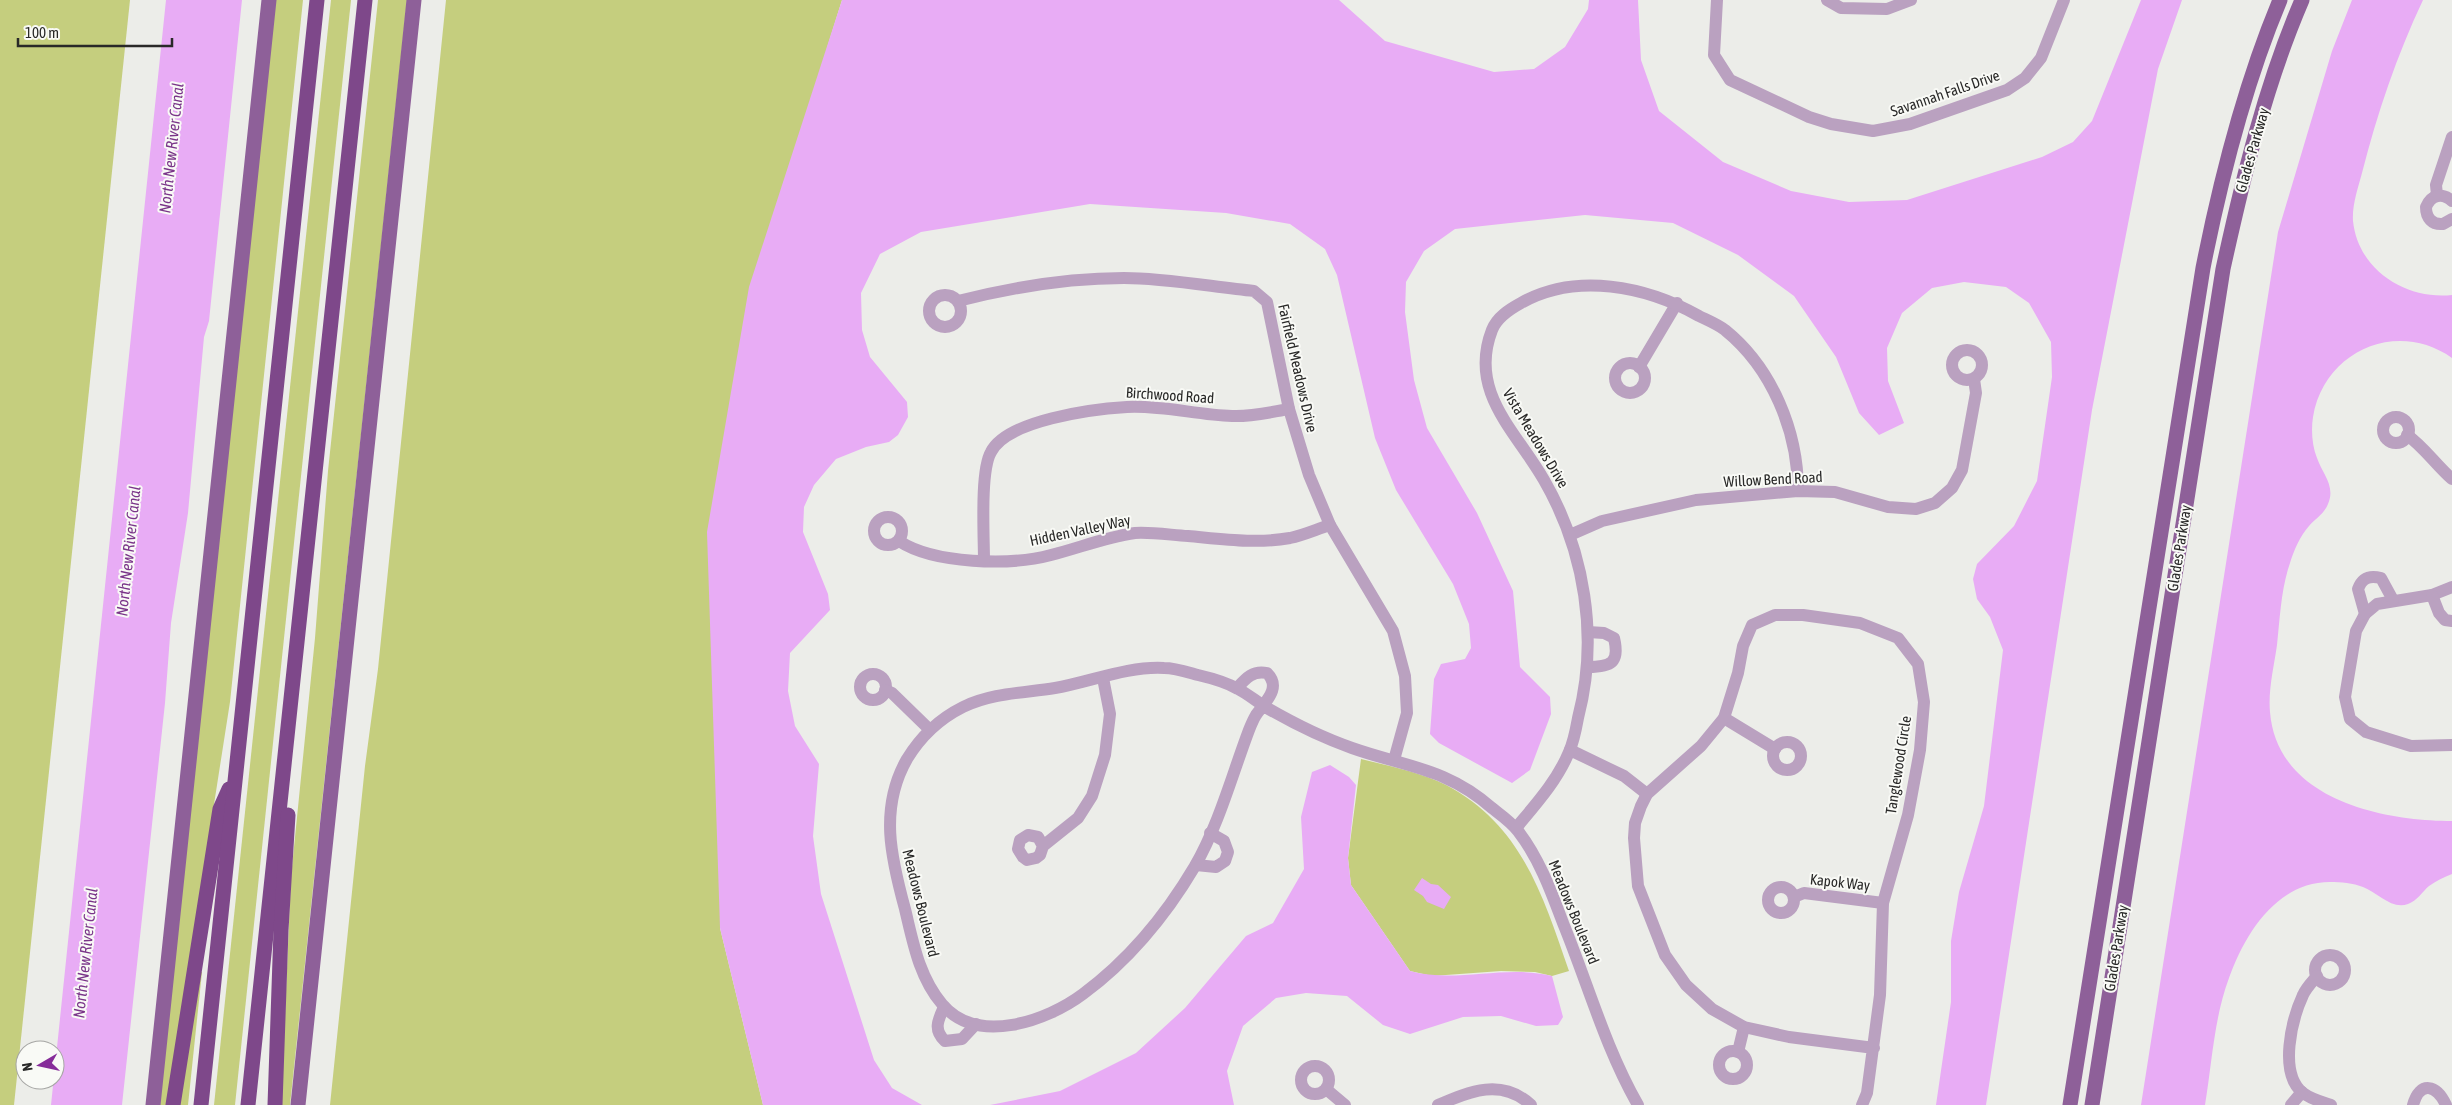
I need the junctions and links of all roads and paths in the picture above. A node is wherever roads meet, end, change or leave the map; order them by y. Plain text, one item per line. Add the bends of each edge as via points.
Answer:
1 (269, 0) edge
2 (317, 0) edge
3 (365, 0) edge
4 (414, 0) edge
5 (1717, 0) edge
6 (1827, 0) edge
7 (1911, 0) edge
8 (2064, 0) edge
9 (2280, 0) edge
10 (2302, 0) edge
11 (2452, 137) edge
12 (2437, 195) junction
13 (2452, 201) edge
14 (2452, 219) edge
15 (958, 302) dead end
16 (1676, 303) junction
17 (1639, 367) dead end
18 (1974, 379) dead end
19 (1289, 409) junction
20 (2407, 435) dead end
21 (2452, 479) edge
22 (1798, 491) junction
23 (1330, 525) junction
24 (1570, 535) junction
25 (899, 540) dead end
26 (984, 560) junction
27 (2452, 586) edge
28 (2432, 594) junction
29 (2393, 600) junction
30 (2365, 614) junction
31 (2452, 621) edge
32 (1588, 632) junction
33 (1588, 667) junction
34 (294, 673) junction
35 (1103, 678) junction
36 (1236, 688) junction
37 (885, 690) dead end
38 (1264, 707) junction
39 (1724, 718) junction
40 (930, 729) junction
41 (2452, 745) edge
42 (1775, 749) dead end
43 (1570, 750) junction
44 (1394, 760) junction
45 (235, 773) junction
46 (1647, 794) junction
47 (1516, 828) junction
48 (1210, 833) junction
49 (1043, 846) dead end
50 (1196, 865) junction
51 (1794, 897) dead end
52 (1883, 903) junction
53 (2317, 976) dead end
54 (944, 1007) junction
55 (976, 1024) junction
56 (1744, 1027) junction
57 (1874, 1048) junction
58 (1738, 1052) dead end
59 (1326, 1089) dead end
60 (2302, 1092) junction
61 (153, 1105) edge
62 (173, 1105) edge
63 (200, 1105) edge
64 (248, 1105) edge
65 (275, 1105) edge
66 (298, 1105) edge
67 (1345, 1105) edge
68 (1438, 1105) edge
69 (1531, 1105) edge
70 (1638, 1105) edge
71 (1862, 1105) edge
72 (2070, 1105) edge
73 (2092, 1105) edge
74 (2291, 1105) edge
75 (2331, 1105) edge
76 (2413, 1105) edge
77 (2446, 1105) edge

1 - 61 main road
2 - 45 highway
3 - 34 highway
4 - 66 main road
5 - 8 street, Savannah Falls Drive via 1714,55 1730,80 1809,117 1873,131 1910,124 2007,90 2025,78 2041,58
6 - 7 street via 1841,8 1887,9
9 - 72 main road, Glades Parkway via 2245,96 2218,191 2203,268
10 - 73 main road, Glades Parkway via 2268,92 2239,195 2223,269
11 - 12 street via 2436,185
12 - 13 street
12 - 14 street via 2426,207 2428,218 2438,224
15 - 19 street, Fairfield Meadows Drive via 993,292 1054,282 1126,278 1254,292 1267,302
16 - 17 street
16 - 22 street, Vista Meadows Drive via 1724,330 1749,354 1770,384 1794,445
16 - 24 street, Vista Meadows Drive via 1637,289 1560,288 1537,294 1512,308 1493,328 1485,360 1487,384 1494,405 1545,481
18 - 22 street, Willow Bend Road via 1976,393 1962,470 1952,488 1935,503 1916,509 1888,507 1835,492
19 - 23 street, Fairfield Meadows Drive via 1309,475
19 - 26 street, Birchwood Road via 1234,416 1128,407 1077,414 1020,428 999,440 990,453 986,468
20 - 21 street
22 - 24 street, Willow Bend Road via 1687,502 1602,521
23 - 26 street, Hidden Valley Way via 1291,538 1257,541 1137,533 1049,556
23 - 44 street, Fairfield Meadows Drive via 1393,631 1405,676 1407,713
24 - 32 street, Vista Meadows Drive via 1584,589
25 - 26 street, Hidden Valley Way via 910,548 937,556
27 - 28 street
28 - 29 street
28 - 31 street via 2439,613 2445,620
29 - 30 street via 2377,604
29 - 30 street via 2381,578 2368,577 2361,581 2358,589
30 - 41 street via 2356,630 2345,697 2350,719 2366,732 2411,746
32 - 33 street, Vista Meadows Drive
32 - 33 street via 1604,633 1614,638 1617,652 1615,659 1605,667
33 - 43 street, Vista Meadows Drive
34 - 64 highway
34 - 65 highway via 280,930
35 - 36 street, Meadows Boulevard via 1137,670 1166,668 1200,675
35 - 40 street, Meadows Boulevard via 994,696 967,705
35 - 49 street via 1110,714 1105,755 1092,796 1078,818
36 - 38 street, Meadows Boulevard
36 - 38 street via 1253,673 1267,673 1274,690
37 - 40 street
38 - 44 street, Meadows Boulevard via 1344,745
38 - 48 street, Meadows Boulevard via 1255,716
39 - 42 street
39 - 46 street, Tanglewood Circle via 1700,746
39 - 52 street, Tanglewood Circle via 1743,646 1752,625 1775,615 1804,615 1860,623 1898,638 1918,664 1924,702 1920,750 1908,815
40 - 54 street, Meadows Boulevard via 907,760 896,786 889,836 891,858 918,961
43 - 46 street via 1624,776
43 - 47 street, Vista Meadows Drive via 1558,775
44 - 47 street, Meadows Boulevard via 1448,776 1479,796
45 - 62 highway via 220,809
45 - 63 highway
46 - 56 street, Tanglewood Circle via 1636,823 1635,864 1638,886 1650,922 1665,956 1686,985 1712,1009
47 - 70 street, Meadows Boulevard via 1546,878 1606,1038
48 - 50 street, Meadows Boulevard
48 - 50 street via 1224,841 1228,852 1225,861 1216,866
50 - 55 street, Meadows Boulevard via 1132,953 1075,1000 1030,1021 1008,1026
51 - 52 street, Kapok Way via 1804,893
52 - 57 street, Tanglewood Circle via 1880,995
53 - 60 street via 2303,994 2288,1057 2292,1076
54 - 55 street, Meadows Boulevard
54 - 55 street via 937,1028 938,1035 945,1041 962,1039
56 - 57 street, Tanglewood Circle via 1789,1037
56 - 58 street
57 - 71 street, Tanglewood Circle
59 - 67 street
60 - 74 street
60 - 75 street
68 - 69 street via 1468,1091 1497,1089 1522,1097
76 - 77 street via 2420,1092 2432,1088

